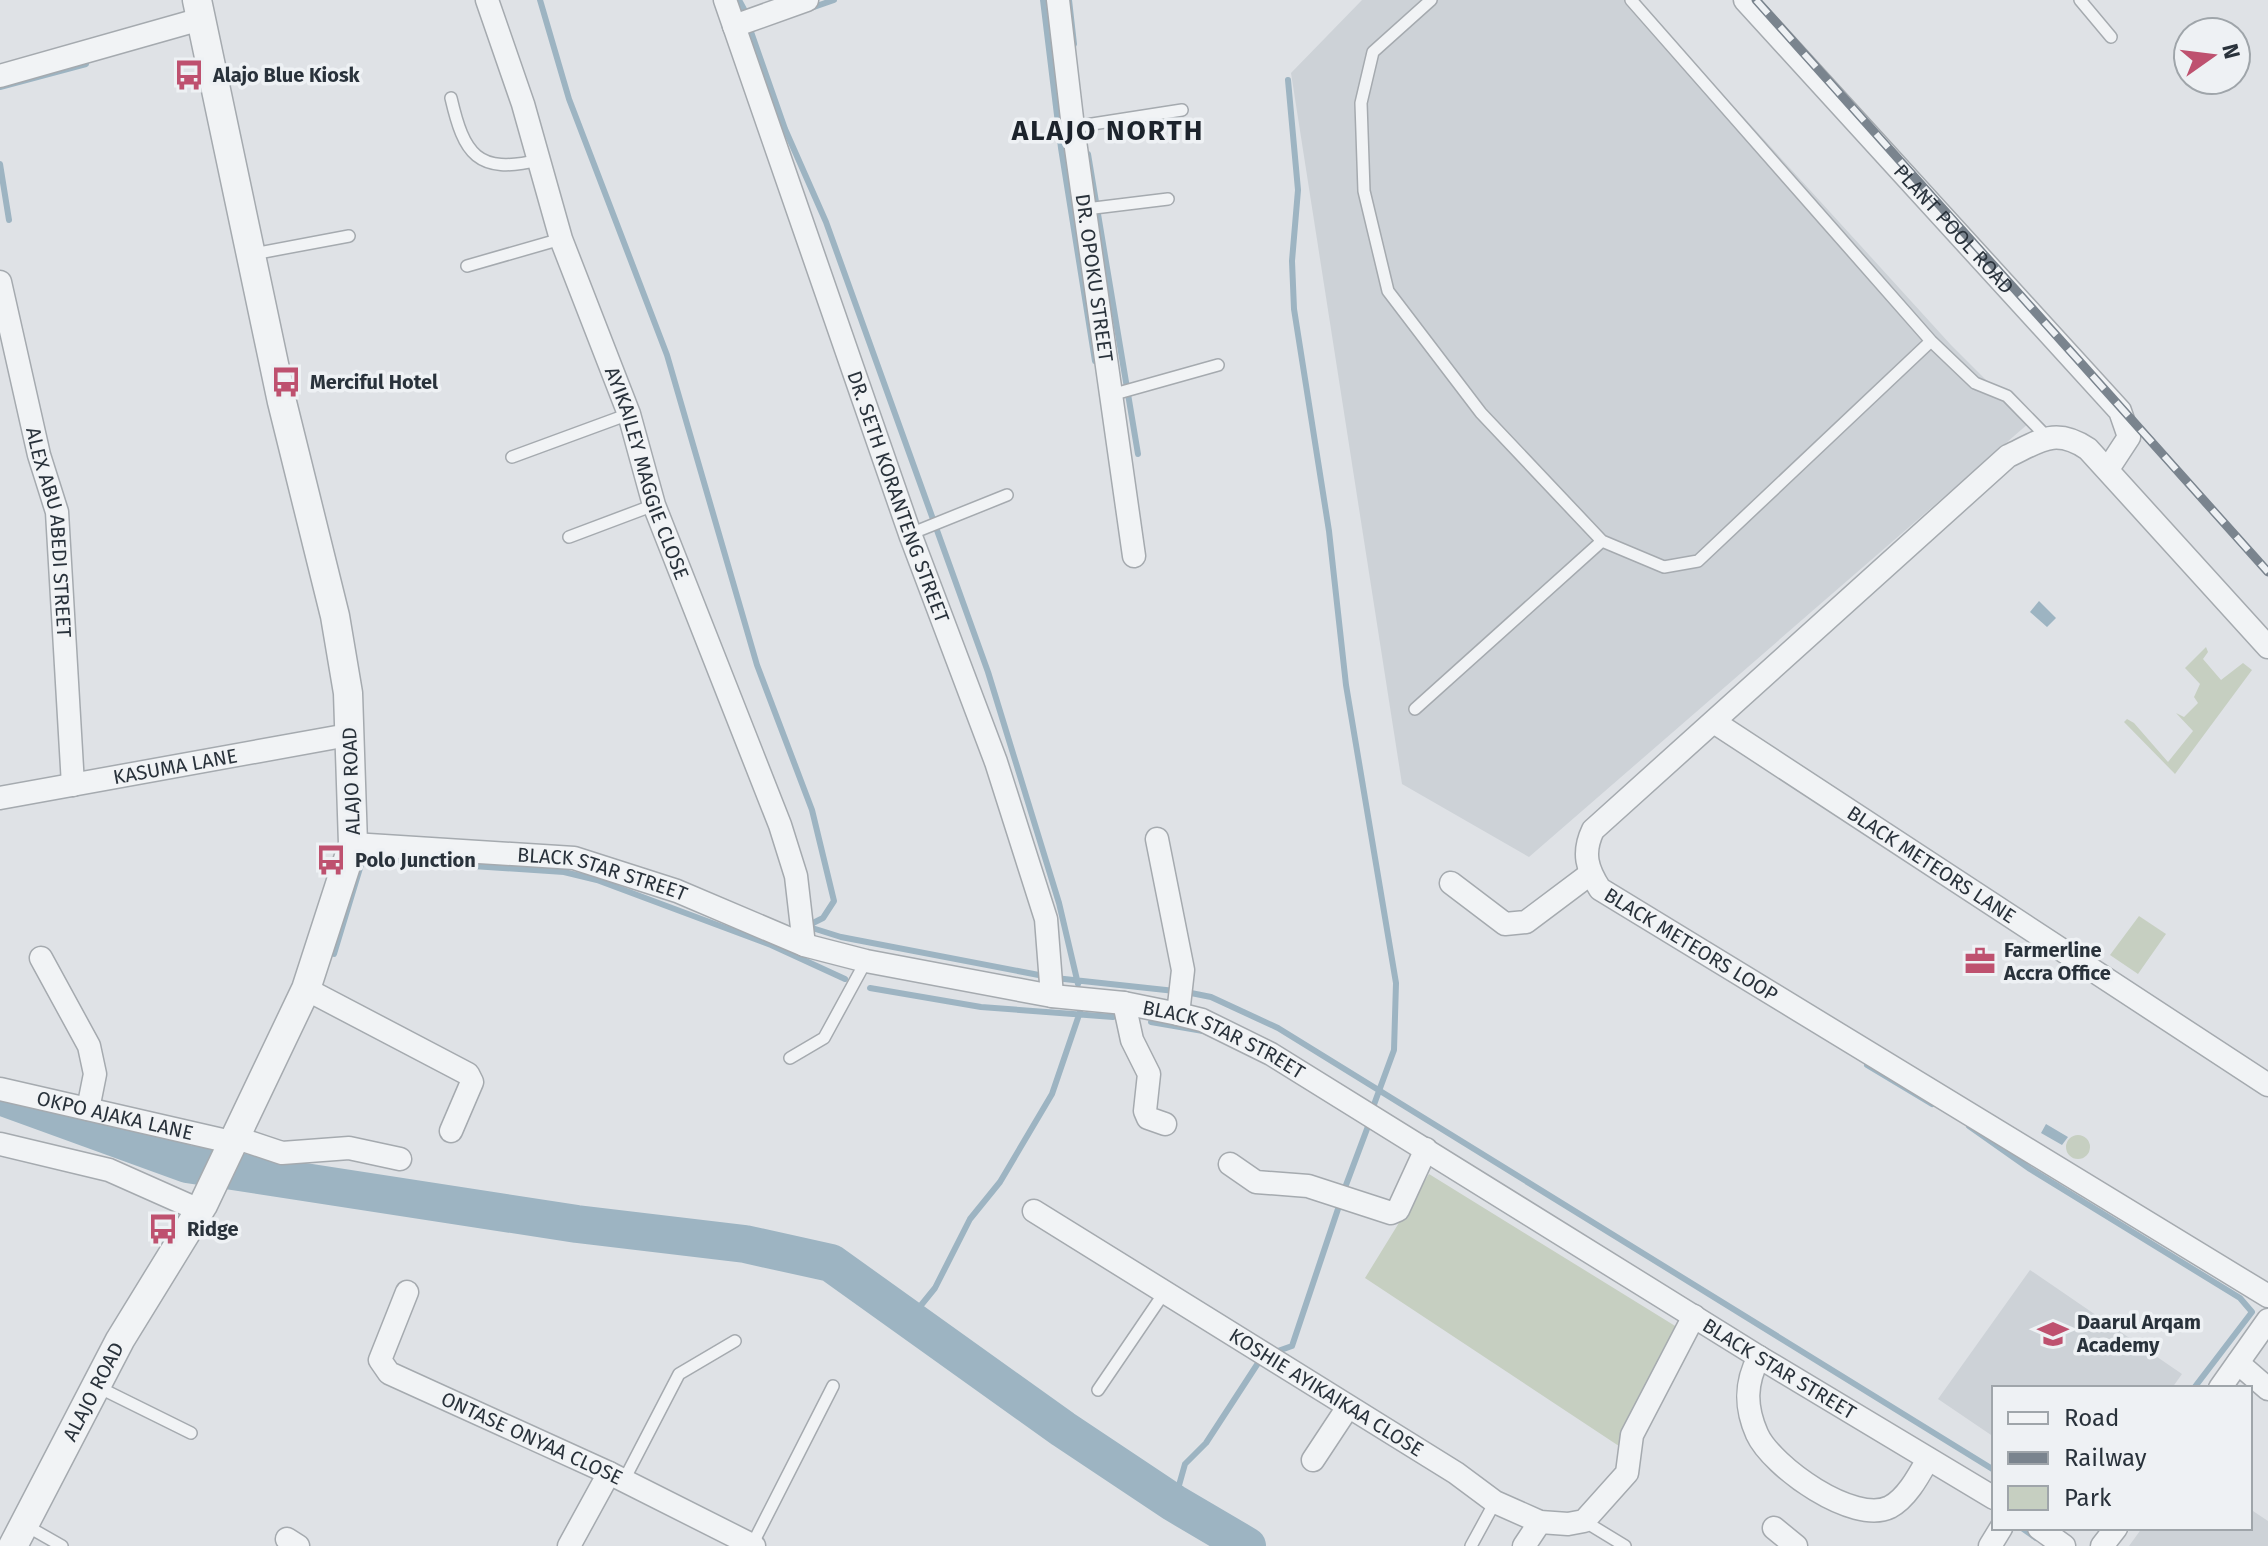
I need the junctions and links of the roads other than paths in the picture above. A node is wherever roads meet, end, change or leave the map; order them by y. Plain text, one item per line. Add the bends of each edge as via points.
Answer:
1 (487, 0) edge
2 (725, 0) edge
3 (807, 0) edge
4 (1058, 0) edge
5 (1431, 0) edge
6 (1631, 0) edge
7 (1745, 0) edge
8 (2080, 0) edge
9 (199, 10) edge
10 (734, 26) junction
11 (2111, 37) dead end
12 (0, 76) edge
13 (451, 98) dead end
14 (1182, 110) dead end
15 (1073, 127) junction
16 (539, 160) junction
17 (1168, 199) dead end
18 (1086, 209) junction
19 (349, 236) dead end
20 (561, 239) junction
21 (253, 254) junction
22 (467, 266) dead end
23 (0, 282) edge
24 (1931, 341) junction
25 (1218, 365) dead end
26 (1111, 395) junction
27 (629, 414) junction
28 (2047, 437) junction
29 (512, 457) dead end
30 (2108, 469) junction
31 (1007, 495) dead end
32 (654, 505) junction
33 (910, 534) junction
34 (569, 537) dead end
35 (1602, 541) junction
36 (1134, 556) dead end
37 (2268, 647) edge
38 (1415, 709) dead end
39 (1714, 722) junction
40 (348, 735) junction
41 (73, 785) junction
42 (0, 798) edge
43 (1157, 839) dead end
44 (353, 844) junction
45 (1590, 874) junction
46 (1451, 883) dead end
47 (804, 945) junction
48 (41, 958) dead end
49 (866, 961) junction
50 (306, 989) junction
51 (1052, 996) junction
52 (1124, 1003) junction
53 (1178, 1014) junction
54 (790, 1058) dead end
55 (2268, 1085) edge
56 (0, 1089) edge
57 (88, 1109) junction
58 (1165, 1124) dead end
59 (451, 1131) dead end
60 (232, 1142) junction
61 (0, 1144) edge
62 (1426, 1149) junction
63 (400, 1159) dead end
64 (1230, 1164) dead end
65 (201, 1208) junction
66 (1034, 1211) dead end
67 (407, 1292) dead end
68 (1164, 1293) junction
69 (2268, 1296) edge
70 (1694, 1316) junction
71 (2268, 1320) edge
72 (735, 1341) dead end
73 (1759, 1357) junction
74 (2238, 1363) junction
75 (96, 1385) junction
76 (833, 1386) dead end
77 (2221, 1386) edge
78 (2268, 1389) edge
79 (1098, 1390) dead end
80 (1348, 1407) junction
81 (191, 1433) dead end
82 (1928, 1459) junction
83 (1313, 1460) dead end
84 (617, 1476) junction
85 (1992, 1497) edge
86 (1495, 1502) junction
87 (1584, 1521) junction
88 (1540, 1522) junction
89 (1774, 1528) dead end
90 (2042, 1530) edge
91 (2114, 1530) edge
92 (19, 1535) edge
93 (753, 1545) edge
94 (2062, 1545) edge
95 (62, 1546) edge
96 (569, 1546) edge
97 (1471, 1546) edge
98 (1524, 1546) edge
99 (1625, 1546) edge
100 (1796, 1546) edge
101 (2102, 1546) edge

1 - 16 street, AYIKAILEY MAGGIE CLOSE
2 - 10 street, DR. SETH KORANTENG STREET
3 - 10 street
4 - 15 street, DR. OPOKU STREET
5 - 35 lane via 1373,52 1361,103 1364,191 1388,291 1481,413
6 - 24 lane
7 - 30 street, PLANT POOL ROAD via 2120,411 2129,437
8 - 11 lane
9 - 12 street
9 - 21 street, ALAJO ROAD
10 - 33 street, DR. SETH KORANTENG STREET
13 - 16 lane via 460,136 483,160 507,168
14 - 15 lane
15 - 18 street, DR. OPOKU STREET
16 - 20 street, AYIKAILEY MAGGIE CLOSE
17 - 18 lane
18 - 26 street, DR. OPOKU STREET
19 - 21 lane
20 - 22 lane
20 - 27 street, AYIKAILEY MAGGIE CLOSE
21 - 40 street, ALAJO ROAD via 282,402 335,616 348,693
23 - 41 street, ALEX ABU ABEDI STREET via 57,512
24 - 28 lane via 1975,383 2007,396
24 - 35 lane via 1698,561 1664,567
25 - 26 lane
26 - 36 street, DR. OPOKU STREET
27 - 29 lane
27 - 32 street, AYIKAILEY MAGGIE CLOSE
28 - 30 street via 2070,437
28 - 39 street, BLACK METEORS LOOP via 2008,456
30 - 37 street
31 - 33 lane
32 - 34 lane
32 - 47 street, AYIKAILEY MAGGIE CLOSE via 780,825 796,876
33 - 51 street, DR. SETH KORANTENG STREET via 996,762 1046,919
35 - 38 lane
39 - 45 street, BLACK METEORS LOOP via 1593,830 1587,843
39 - 55 street, BLACK METEORS LANE
40 - 41 street, KASUMA LANE
40 - 44 street, ALAJO ROAD
41 - 42 street, KASUMA LANE
43 - 53 street via 1183,970
44 - 47 street, BLACK STAR STREET via 574,858 677,891
44 - 50 street, ALAJO ROAD
45 - 46 street via 1516,925 1505,924
45 - 69 street, BLACK METEORS LOOP via 1600,889
47 - 49 street, BLACK STAR STREET
48 - 57 street via 89,1046 95,1074
49 - 51 street, BLACK STAR STREET
49 - 54 lane via 824,1038
50 - 59 street via 468,1074 472,1082
50 - 60 street, ALAJO ROAD
51 - 52 street, BLACK STAR STREET
52 - 53 street, BLACK STAR STREET
52 - 58 street via 1132,1040 1149,1074 1145,1111 1148,1118
53 - 62 street, BLACK STAR STREET via 1271,1054
56 - 57 street, OKPO AJAKA LANE
57 - 60 street, OKPO AJAKA LANE
60 - 63 street, OKPO AJAKA LANE via 282,1153 349,1148
60 - 65 street, ALAJO ROAD
61 - 65 street via 109,1170
62 - 64 street via 1398,1210 1391,1213 1308,1186 1256,1182
62 - 70 street, BLACK STAR STREET
65 - 75 street, ALAJO ROAD
66 - 68 street, KOSHIE AYIKAIKAA CLOSE
67 - 84 street, ONTASE ONYAA CLOSE via 380,1360 389,1373
68 - 79 lane
68 - 80 street, KOSHIE AYIKAIKAA CLOSE
70 - 73 street, BLACK STAR STREET
70 - 87 street via 1632,1435 1627,1473
71 - 74 street
72 - 84 lane via 679,1374
73 - 82 street, BLACK STAR STREET
73 - 82 street via 1747,1389 1759,1437 1777,1460 1815,1489 1873,1512 1903,1496
74 - 77 street
74 - 78 street
75 - 81 lane
75 - 92 street, ALAJO ROAD
76 - 93 lane
80 - 83 street
80 - 86 street, KOSHIE AYIKAIKAA CLOSE
82 - 85 street, BLACK STAR STREET
84 - 93 street, ONTASE ONYAA CLOSE
84 - 96 street
86 - 88 street, KOSHIE AYIKAIKAA CLOSE
86 - 97 lane
87 - 88 street, KOSHIE AYIKAIKAA CLOSE
87 - 99 lane
88 - 98 street
89 - 100 street
90 - 94 street
91 - 101 street
92 - 95 lane

